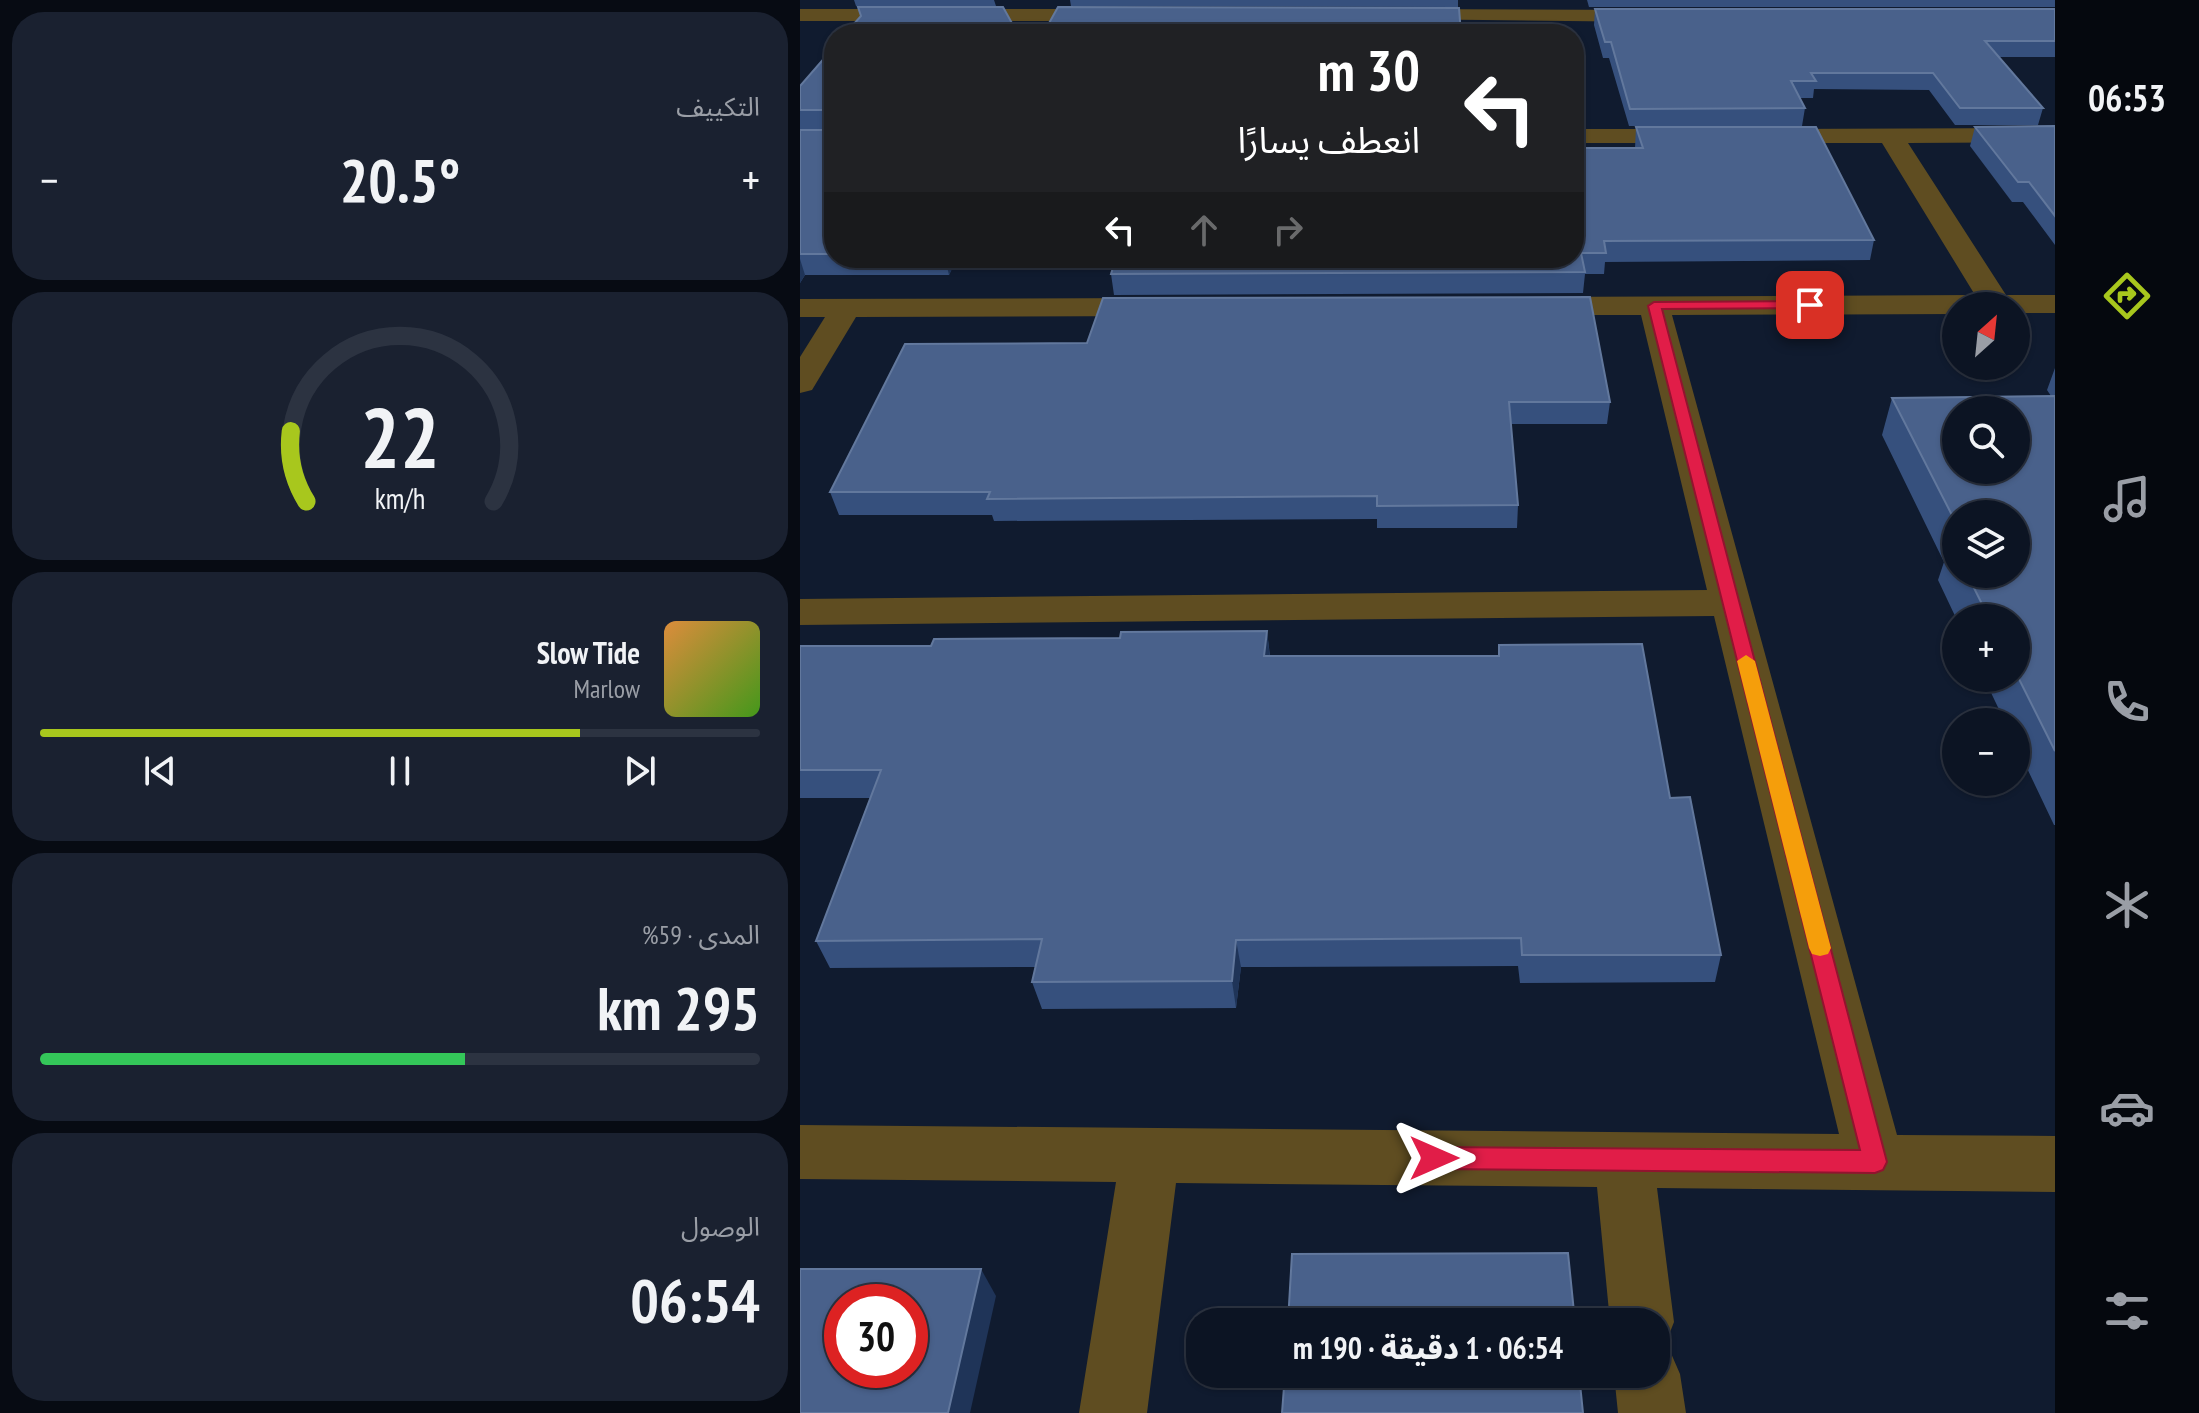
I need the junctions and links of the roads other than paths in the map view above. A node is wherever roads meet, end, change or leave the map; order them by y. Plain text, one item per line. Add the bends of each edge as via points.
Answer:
1 (1010, 8) edge
2 (800, 15) edge
3 (1131, 15) edge
4 (1381, 15) edge
5 (1677, 16) edge
6 (1510, 24) edge
7 (1541, 24) edge
8 (1890, 135) junction
9 (2055, 135) edge
10 (1584, 136) edge
11 (1988, 292) edge
12 (1942, 304) edge
13 (2030, 304) edge
14 (2055, 304) edge
15 (1496, 306) edge
16 (1654, 306) junction
17 (1194, 307) edge
18 (800, 308) edge
19 (846, 308) junction
20 (800, 383) edge
21 (1731, 603) junction
22 (800, 612) edge
23 (800, 1152) edge
24 (1150, 1155) junction
25 (1624, 1160) junction
26 (1875, 1162) junction
27 (2055, 1164) edge
28 (1640, 1308) edge
29 (1649, 1388) edge
30 (1113, 1413) edge
31 (1652, 1413) edge

1 - 2 street
1 - 3 street
4 - 6 street
5 - 7 street
8 - 9 street
8 - 10 street
8 - 11 street
12 - 16 street
13 - 14 street
15 - 16 street
16 - 21 street
17 - 19 street
18 - 19 street
19 - 20 street
21 - 22 street
21 - 26 street
23 - 24 street
24 - 25 street
24 - 30 street
25 - 26 street
25 - 28 street
26 - 27 street
29 - 31 street

